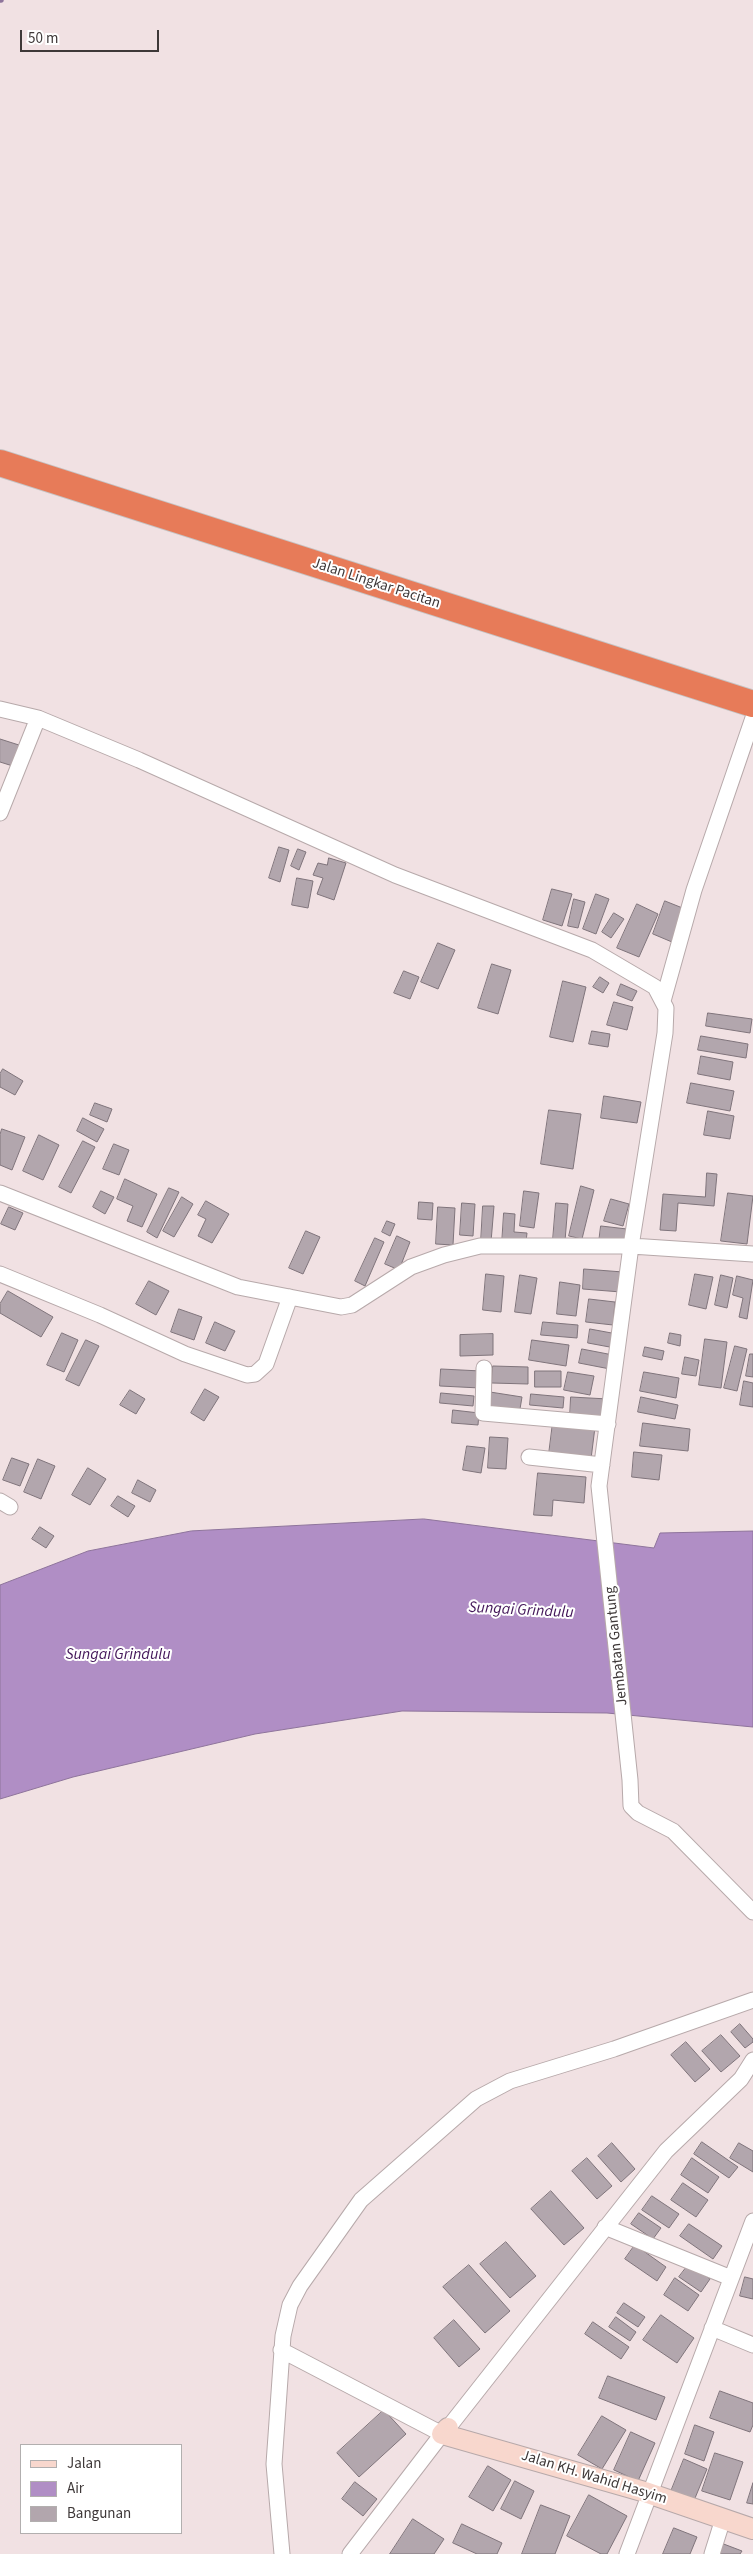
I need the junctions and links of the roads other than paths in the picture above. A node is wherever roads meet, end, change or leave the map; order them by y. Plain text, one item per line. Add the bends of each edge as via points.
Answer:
1 (0, 463) edge
2 (753, 704) edge
3 (0, 709) edge
4 (38, 718) junction
5 (753, 718) edge
6 (0, 813) edge
7 (663, 1001) junction
8 (0, 1193) edge
9 (631, 1246) junction
10 (753, 1254) edge
11 (0, 1274) edge
12 (290, 1298) junction
13 (484, 1368) dead end
14 (608, 1424) junction
15 (529, 1457) dead end
16 (602, 1466) junction
17 (753, 1912) edge
18 (753, 2000) edge
19 (753, 2060) edge
20 (747, 2081) edge
21 (753, 2221) edge
22 (606, 2227) junction
23 (731, 2278) junction
24 (712, 2328) junction
25 (753, 2345) edge
26 (281, 2350) junction
27 (445, 2431) junction
28 (651, 2494) junction
29 (723, 2519) junction
30 (753, 2529) edge
31 (282, 2554) edge
32 (350, 2554) edge
33 (627, 2554) edge
34 (712, 2554) edge

1 - 2 highway, Jalan Lingkar Pacitan
3 - 4 street
4 - 6 street
4 - 7 street via 395,875 592,950 655,987
5 - 7 street via 694,890
7 - 9 street, Jembatan Gantung via 666,1008 665,1033
8 - 12 street via 238,1287
9 - 10 street
9 - 12 street via 480,1246 411,1267 352,1305 330,1306
9 - 14 street, Jembatan Gantung
11 - 12 street via 185,1354 247,1375 255,1374 266,1364
13 - 14 street via 483,1413
14 - 16 street, Jembatan Gantung
15 - 16 street
16 - 17 street, Jembatan Gantung via 599,1486 631,1806 672,1831
18 - 26 street via 614,2049 510,2081 476,2100 360,2200 300,2286 290,2305
19 - 20 street
20 - 22 street via 666,2152
21 - 23 street
22 - 23 street
22 - 27 street
23 - 24 street
24 - 25 street
24 - 28 street
26 - 27 street
26 - 31 street via 274,2464
27 - 28 street, Jalan KH. Wahid Hasyim
27 - 32 street
28 - 29 street, Jalan KH. Wahid Hasyim
28 - 33 street
29 - 30 street, Jalan KH. Wahid Hasyim
29 - 34 street

